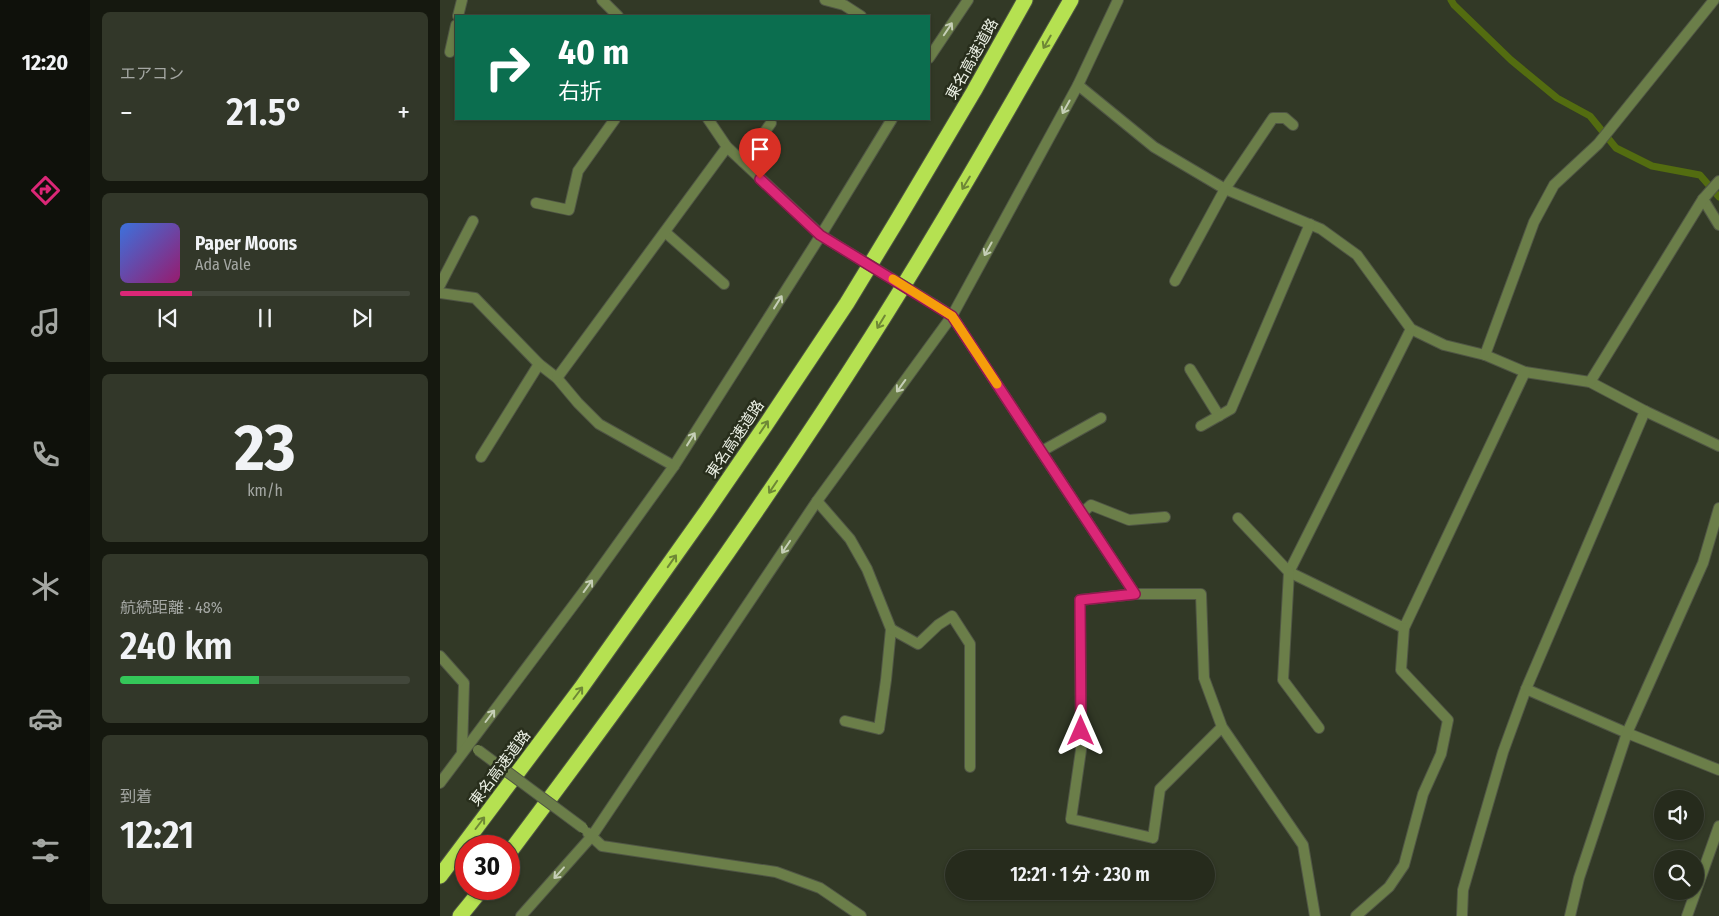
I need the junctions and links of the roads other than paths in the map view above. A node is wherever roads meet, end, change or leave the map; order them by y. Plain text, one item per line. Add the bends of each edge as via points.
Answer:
1 (462, 0) edge
2 (602, 0) edge
3 (825, 0) edge
4 (968, 0) edge
5 (1025, 0) edge
6 (1071, 0) edge
7 (1118, 0) edge
8 (1714, 0) edge
9 (854, 14) edge
10 (458, 15) edge
11 (617, 15) edge
12 (455, 30) edge
13 (450, 52) dead end
14 (930, 55) edge
15 (1078, 85) junction
16 (614, 120) edge
17 (709, 120) edge
18 (891, 120) edge
19 (771, 123) dead end
20 (1293, 125) dead end
21 (727, 147) junction
22 (743, 162) junction
23 (1719, 181) edge
24 (1225, 189) junction
25 (1705, 197) junction
26 (536, 202) dead end
27 (473, 221) dead end
28 (1310, 224) junction
29 (1719, 224) edge
30 (665, 232) junction
31 (820, 235) junction
32 (1175, 281) dead end
33 (724, 284) dead end
34 (440, 285) edge
35 (440, 292) edge
36 (952, 316) junction
37 (1411, 329) junction
38 (1485, 355) junction
39 (539, 364) junction
40 (1190, 368) dead end
41 (1525, 372) junction
42 (557, 378) junction
43 (1590, 382) junction
44 (1645, 411) junction
45 (1219, 416) junction
46 (1101, 418) dead end
47 (1201, 426) dead end
48 (1719, 446) edge
49 (1042, 451) junction
50 (481, 457) dead end
51 (674, 466) junction
52 (817, 501) junction
53 (1719, 508) edge
54 (1082, 513) junction
55 (1165, 517) dead end
56 (1238, 518) dead end
57 (1289, 572) junction
58 (1135, 594) junction
59 (1404, 628) junction
60 (891, 629) junction
61 (440, 656) edge
62 (1526, 689) junction
63 (845, 721) dead end
64 (1222, 727) junction
65 (1320, 728) dead end
66 (1627, 733) junction
67 (469, 743) junction
68 (462, 752) junction
69 (970, 767) dead end
70 (1719, 770) edge
71 (440, 783) edge
72 (1719, 826) edge
73 (592, 836) junction
74 (520, 839) edge
75 (440, 876) edge
76 (473, 900) edge
77 (460, 916) edge
78 (521, 916) edge
79 (861, 916) edge
80 (1315, 916) edge
81 (1356, 916) edge
82 (1462, 916) edge
83 (1570, 916) edge
84 (1687, 916) edge

1 - 10 street
2 - 11 street
3 - 9 street via 844,5
14 -> 4 street
75 -> 5 highway, 東名高速道路 via 582,688 765,426 847,303
6 -> 74 highway via 981,159 800,448 618,707
7 - 15 street
8 - 38 street via 1598,144 1554,185 1534,222
12 - 13 street
15 - 24 street via 1154,147
15 -> 36 street
16 - 26 street via 578,171 569,210
17 - 21 street
18 - 31 street
19 - 22 street
20 - 24 street via 1285,118 1273,118
21 - 22 street
21 - 30 street
22 - 31 street
23 - 25 street
24 - 28 street
24 - 32 street
25 - 29 street
25 - 43 street
27 - 34 street
28 - 37 street via 1357,255
28 - 45 street via 1231,408
30 - 33 street
30 - 42 street
31 - 36 street, bridge
51 -> 31 street
35 - 39 street via 476,298
36 - 49 street
36 -> 52 street
37 - 38 street via 1444,345
37 - 57 street
38 - 41 street
39 - 42 street
39 - 50 street
40 - 45 street
41 - 43 street
41 - 59 street
42 - 51 street via 600,424
43 - 44 street
44 - 48 street
44 - 62 street
45 - 47 street
46 - 49 street
49 - 54 street
67 -> 51 street
52 - 60 street via 850,539 867,569
52 -> 73 street
53 - 66 street via 1703,563
54 - 55 street via 1091,505 1129,520
54 - 58 street
56 - 57 street
57 - 59 street
57 - 65 street via 1283,680
58 - 64 street via 1201,594 1204,678
58 - 64 street via 1080,600 1081,750 1071,819 1153,838 1160,789
59 - 81 street via 1401,670 1448,720 1441,754 1423,794 1404,865 1389,887
60 - 63 street via 879,728
60 - 69 street via 918,644 952,616 970,644
61 - 68 street via 464,683
62 - 66 street
62 - 82 street via 1503,752 1463,890
64 - 80 street via 1303,845
66 - 70 street
66 - 83 street via 1579,878
67 - 68 street
67 - 73 street, bridge
68 - 71 street
72 - 84 street
73 -> 78 street
73 - 79 street via 602,846 776,872 820,888
76 - 77 highway

